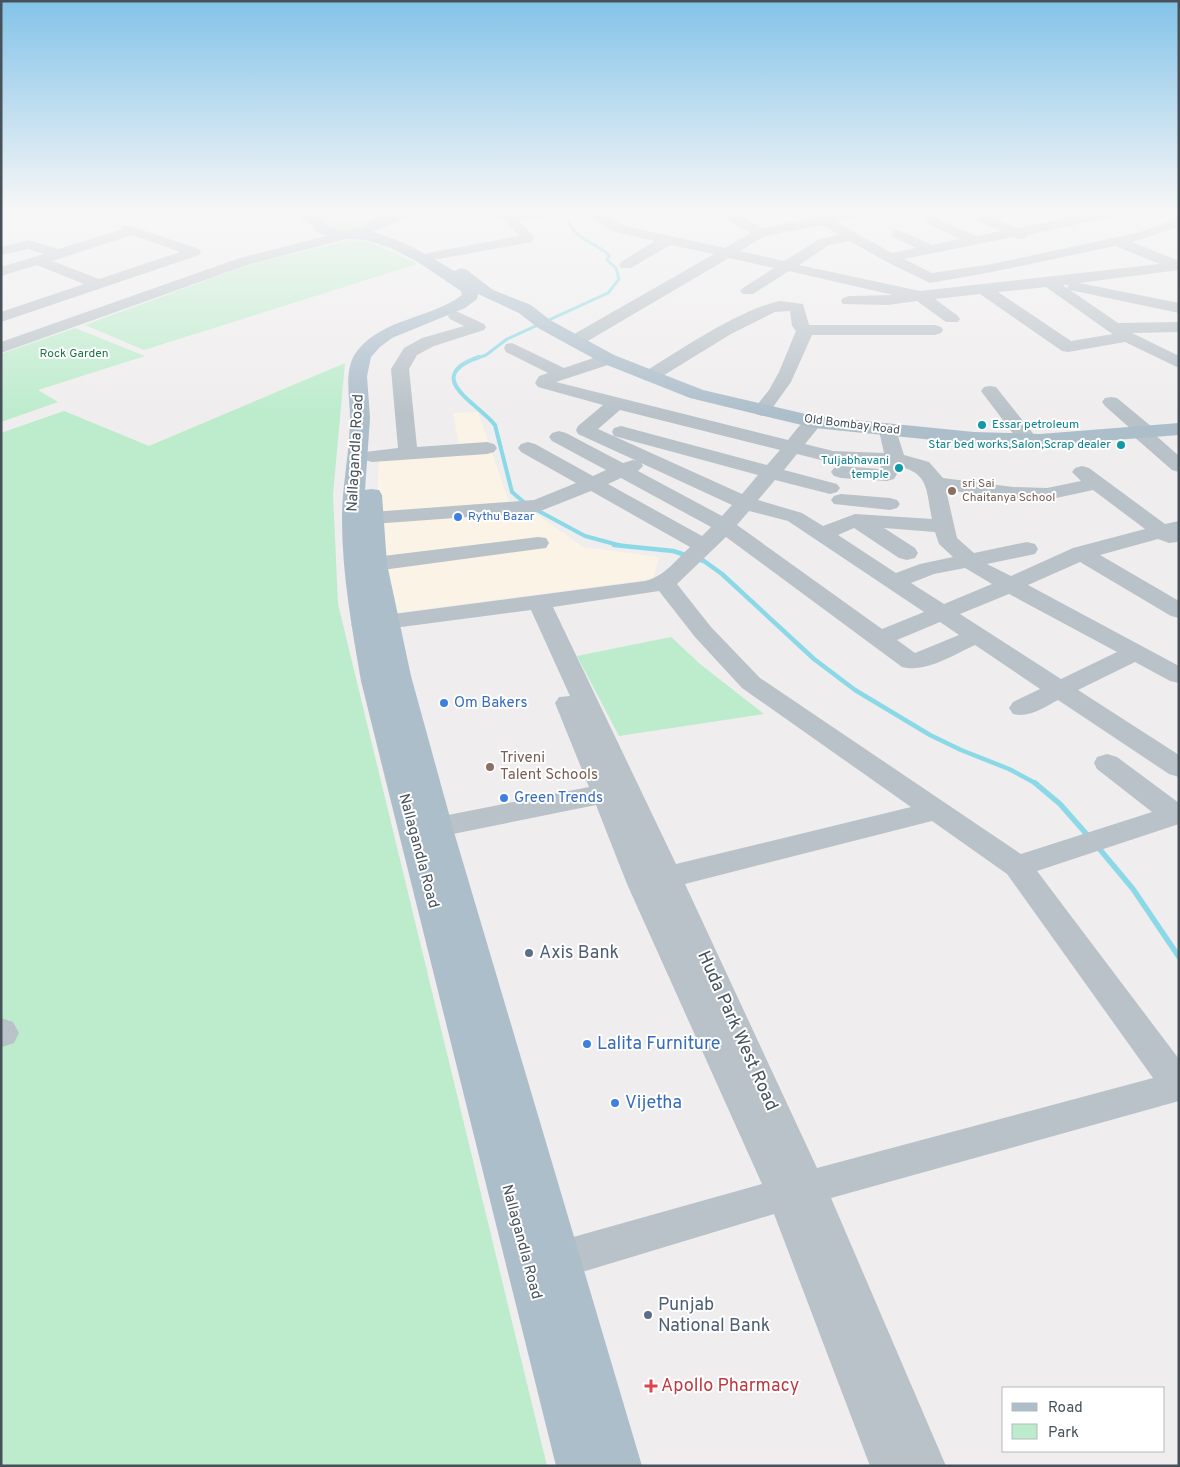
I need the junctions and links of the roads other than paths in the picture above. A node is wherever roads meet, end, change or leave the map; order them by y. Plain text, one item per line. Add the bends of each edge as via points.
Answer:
1 (84, 278) edge
2 (115, 278) edge
3 (197, 278) edge
4 (446, 278) edge
5 (451, 278) edge
6 (683, 278) edge
7 (767, 278) edge
8 (845, 278) edge
9 (1035, 278) edge
10 (1082, 278) edge
11 (1109, 278) edge
12 (1050, 282) junction
13 (98, 284) junction
14 (167, 289) junction
15 (984, 290) junction
16 (748, 291) dead end
17 (920, 296) junction
18 (1142, 300) junction
19 (472, 304) junction
20 (1179, 308) edge
21 (1, 317) edge
22 (952, 319) dead end
23 (1179, 327) edge
24 (805, 330) junction
25 (864, 330) junction
26 (935, 330) dead end
27 (1120, 333) junction
28 (575, 341) junction
29 (465, 344) dead end
30 (1, 348) edge
31 (512, 348) dead end
32 (608, 359) junction
33 (1, 360) edge
34 (366, 362) junction
35 (1179, 363) edge
36 (562, 374) junction
37 (650, 376) junction
38 (990, 390) dead end
39 (1111, 402) dead end
40 (617, 403) junction
41 (762, 410) junction
42 (814, 422) junction
43 (592, 424) junction
44 (709, 428) junction
45 (1179, 429) edge
46 (888, 431) junction
47 (1142, 431) junction
48 (559, 438) dead end
49 (1028, 440) junction
50 (794, 447) junction
51 (487, 448) dead end
52 (528, 448) dead end
53 (686, 449) junction
54 (408, 453) junction
55 (372, 456) junction
56 (895, 459) junction
57 (657, 462) junction
58 (1179, 466) edge
59 (1080, 470) dead end
60 (621, 471) junction
61 (772, 472) junction
62 (935, 483) junction
63 (1097, 483) junction
64 (593, 484) junction
65 (835, 491) junction
66 (752, 495) junction
67 (372, 518) junction
68 (942, 518) junction
69 (855, 520) junction
70 (725, 526) junction
71 (1169, 529) edge
72 (821, 535) junction
73 (538, 544) dead end
74 (1179, 544) edge
75 (1027, 549) dead end
76 (907, 552) dead end
77 (696, 553) junction
78 (1081, 553) junction
79 (970, 561) junction
80 (375, 564) junction
81 (893, 582) junction
82 (664, 583) junction
83 (1010, 585) junction
84 (533, 602) junction
85 (1179, 611) edge
86 (941, 614) junction
87 (374, 623) junction
88 (976, 636) junction
89 (879, 638) junction
90 (1136, 652) junction
91 (1179, 676) edge
92 (1059, 690) junction
93 (1022, 708) dead end
94 (1107, 763) dead end
95 (1179, 768) edge
96 (615, 791) junction
97 (937, 810) junction
98 (1177, 814) edge
99 (438, 827) junction
100 (1017, 866) junction
101 (655, 881) junction
102 (1176, 1092) edge
103 (796, 1190) junction
104 (559, 1260) junction
105 (579, 1466) edge
106 (619, 1466) edge
107 (892, 1466) edge
108 (924, 1466) edge

1 - 13 street
2 - 13 street
3 - 14 street
4 - 19 main road, Old Bombay Road
5 - 19 main road, Old Bombay Road
6 - 28 street
7 - 16 street
8 - 17 street
9 - 12 street
10 - 12 street
11 - 18 street
12 - 15 street
12 - 18 street
12 - 27 street
13 - 21 street
14 - 30 street
14 - 33 street via 180,295
15 - 17 street
15 - 27 street via 1068,347
17 - 22 street
17 - 25 street via 888,300 847,296
18 - 20 street
19 - 28 main road, Old Bombay Road via 537,319
19 - 29 street
19 - 34 main road via 395,341
19 - 54 street via 428,342 410,352 400,369
23 - 27 street
24 - 25 street
24 - 37 street via 800,326 797,307 770,308
24 - 41 street via 796,357 775,397
25 - 26 street
27 - 35 street
28 - 32 main road, Old Bombay Road
31 - 36 street
32 - 36 street
32 - 37 main road, Old Bombay Road
34 - 55 main road, Nallagandla Road
34 - 87 main road, Nallagandla Road via 353,520 355,567
36 - 40 street via 544,383
37 - 41 main road, Old Bombay Road via 697,394
38 - 49 street
39 - 47 street
40 - 43 street
40 - 44 street
41 - 42 main road, Old Bombay Road
42 - 46 main road, Old Bombay Road
42 - 50 street
43 - 53 street
43 - 57 street via 585,430
44 - 50 street
44 - 53 street
45 - 47 main road, Old Bombay Road
46 - 49 main road, Old Bombay Road
46 - 56 street
47 - 49 main road, Old Bombay Road
47 - 58 street
48 - 60 street
50 - 56 street via 833,457
50 - 61 street
51 - 54 street
52 - 64 street
53 - 57 street
53 - 61 street
54 - 55 street
55 - 67 main road, Nallagandla Road
56 - 62 street via 922,466
56 - 65 street via 887,475
57 - 60 street
57 - 66 street
59 - 63 street
60 - 64 street
60 - 70 street
61 - 65 street
61 - 66 street
62 - 63 street via 1047,494
62 - 68 street
63 - 71 street
64 - 67 street via 544,505
64 - 77 street
65 - 66 street
65 - 68 street
66 - 70 street
66 - 72 street
67 - 80 main road, Nallagandla Road
68 - 69 street
68 - 79 street via 952,546
69 - 72 street
69 - 76 street
70 - 77 street
70 - 89 street
71 - 74 street
71 - 78 street
72 - 81 street
73 - 80 street
75 - 79 street
77 - 82 street
78 - 83 street
78 - 85 street
79 - 81 street via 928,569
79 - 83 street
80 - 87 main road, Nallagandla Road
81 - 86 street
82 - 84 street
82 - 97 street via 703,632 751,683
83 - 86 street
83 - 90 street
84 - 87 street
84 - 96 street, Huda Park West Road
86 - 88 street
86 - 89 street
87 - 99 main road, Nallagandla Road
87 - 105 main road, Nallagandla Road via 374,681
88 - 89 street via 913,662
88 - 92 street
90 - 91 street
90 - 92 street
92 - 93 street
92 - 95 street
94 - 98 street
96 - 99 street
96 - 101 street, Huda Park West Road
97 - 100 street
97 - 101 street
98 - 100 street
99 - 104 main road, Nallagandla Road
100 - 102 street
101 - 103 street, Huda Park West Road
102 - 103 street
103 - 104 street
103 - 107 street, Huda Park West Road
103 - 108 street, Huda Park West Road
104 - 106 main road, Nallagandla Road

